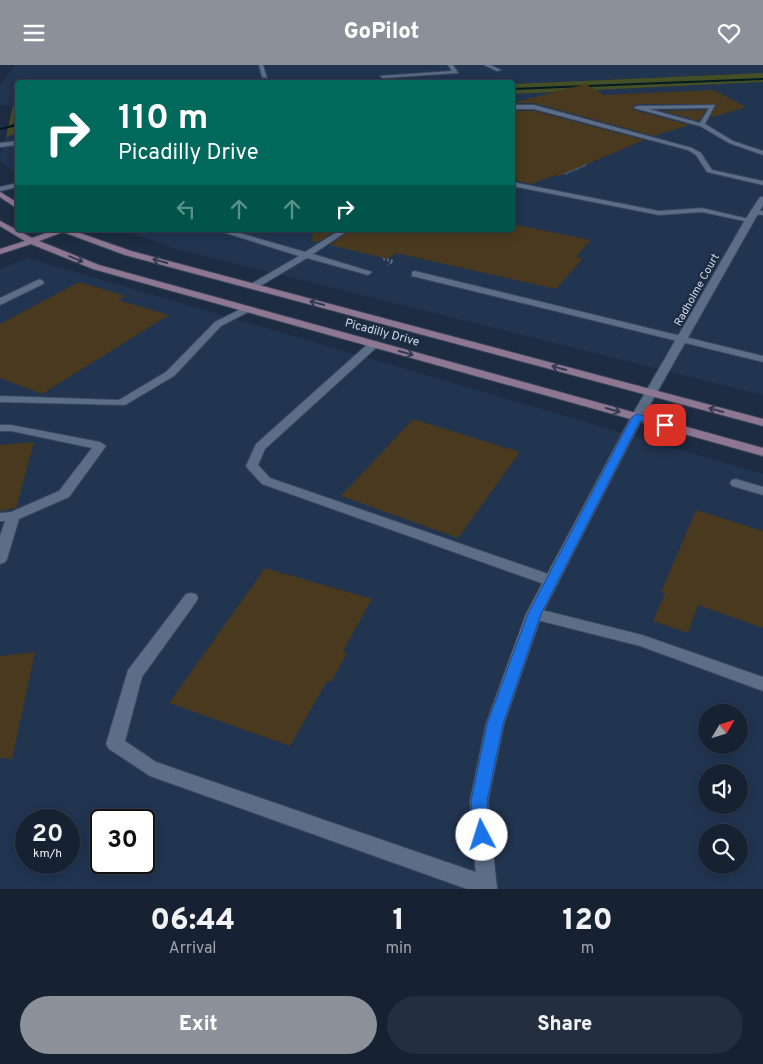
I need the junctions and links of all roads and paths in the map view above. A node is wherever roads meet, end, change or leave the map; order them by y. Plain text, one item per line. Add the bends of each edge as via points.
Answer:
1 (261, 65) edge
2 (450, 65) edge
3 (486, 65) edge
4 (498, 70) dead end
5 (383, 76) dead end
6 (265, 77) dead end
7 (515, 107) edge
8 (702, 125) junction
9 (15, 143) edge
10 (0, 145) edge
11 (763, 153) edge
12 (763, 183) edge
13 (515, 185) edge
14 (15, 186) edge
15 (0, 189) edge
16 (0, 194) edge
17 (763, 199) edge
18 (15, 205) edge
19 (755, 215) edge
20 (0, 223) edge
21 (15, 232) edge
22 (16, 232) edge
23 (58, 232) edge
24 (70, 232) edge
25 (227, 232) edge
26 (342, 232) edge
27 (31, 241) junction
28 (0, 252) edge
29 (306, 255) junction
30 (368, 272) dead end
31 (415, 274) dead end
32 (40, 282) dead end
33 (254, 286) junction
34 (0, 302) edge
35 (247, 309) junction
36 (682, 338) junction
37 (374, 344) junction
38 (763, 359) edge
39 (651, 393) junction
40 (0, 399) edge
41 (637, 417) junction
42 (763, 423) edge
43 (0, 428) edge
44 (763, 452) edge
45 (736, 483) dead end
46 (763, 491) edge
47 (7, 517) edge
48 (0, 559) edge
49 (552, 581) junction
50 (191, 598) dead end
51 (534, 614) junction
52 (763, 684) edge
53 (487, 887) edge

1 - 6 street
2 - 5 street via 456,72
3 - 4 street
7 - 12 street via 534,107 673,144 699,153 709,171
8 - 8 street via 713,105 637,108 693,123
8 - 11 street
9 - 10 street
13 - 19 street via 659,213 702,211
14 - 15 street
16 - 18 street
17 - 19 street, Radholme Court
19 - 36 street, Radholme Court
20 - 21 street, Picadilly Drive
22 - 27 street, Picadilly Drive
23 - 27 street
33 -> 24 street, Picadilly Drive via 128,253
25 - 29 street
26 - 29 street
27 - 28 street
27 -> 35 street, Picadilly Drive via 96,267
29 - 30 street
29 - 33 street
31 - 36 street
32 - 34 street
39 -> 33 street, Picadilly Drive
35 - 37 street, Picadilly Drive
35 - 40 street via 218,324 170,374 121,403
36 - 38 street
36 - 39 street, Radholme Court
37 -> 41 street, Picadilly Drive
37 - 49 street via 260,447 252,466 266,481
39 - 41 street, Radholme Court
42 -> 39 street, Picadilly Drive
41 - 44 street, Picadilly Drive
41 - 49 street, Radholme Court
43 - 47 street via 100,446 64,494
45 - 46 street
47 - 48 street
49 - 51 street, Radholme Court
50 - 53 street via 134,675 115,745 150,768
51 - 52 street via 642,641
51 - 53 street, Radholme Court via 495,724 479,801

